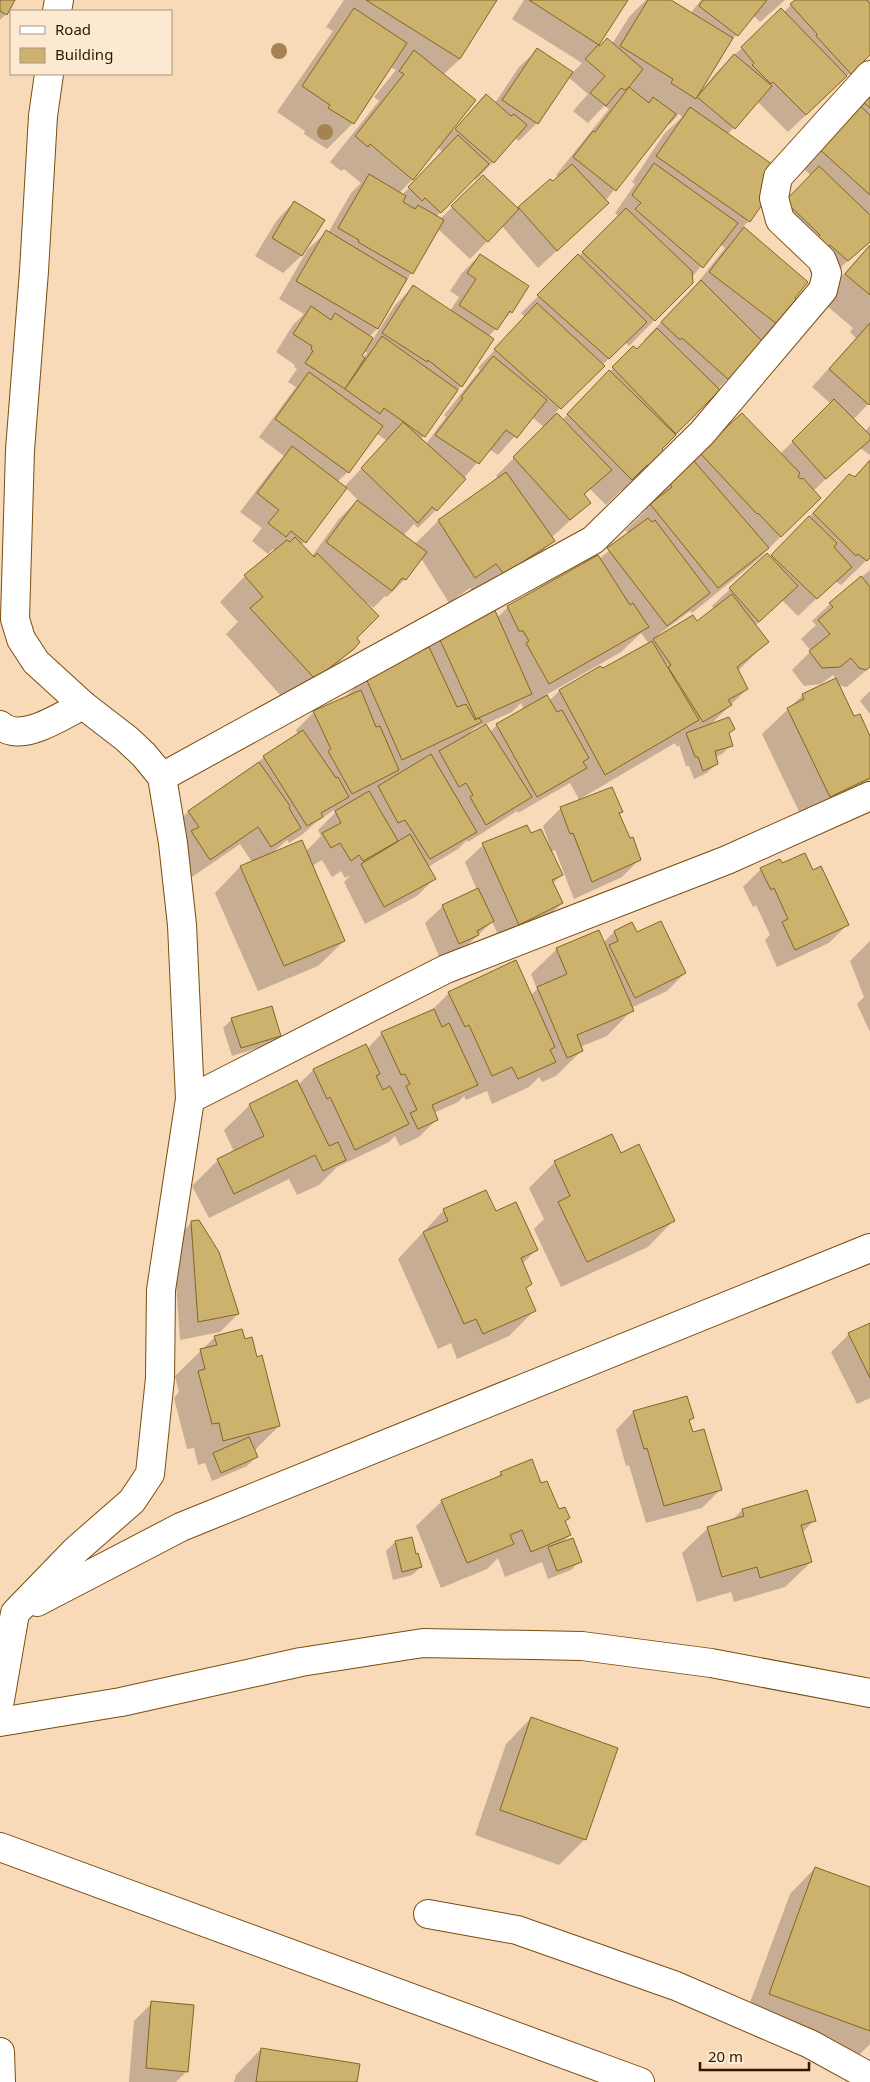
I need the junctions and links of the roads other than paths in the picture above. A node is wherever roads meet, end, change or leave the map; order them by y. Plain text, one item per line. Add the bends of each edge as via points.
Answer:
1 (48, 75) edge
2 (870, 75) edge
3 (83, 705) junction
4 (0, 725) edge
5 (162, 777) junction
6 (870, 796) edge
7 (190, 1099) junction
8 (870, 1248) edge
9 (8, 1617) edge
10 (870, 1693) edge
11 (0, 1700) edge
12 (0, 1722) edge
13 (0, 1848) edge
14 (428, 1914) dead end
15 (0, 2052) edge
16 (870, 2078) edge
17 (0, 2082) edge
18 (640, 2082) edge

1 - 3 street via 20,450 15,619 21,639 36,662
2 - 5 street via 778,177 774,198 780,220 822,260 827,273 823,290 702,433 594,540
3 - 4 street via 22,732 7,731
3 - 5 street via 127,739
5 - 7 street via 182,925
6 - 7 street via 727,860 446,969
7 - 9 street via 161,1290 160,1378 150,1474 132,1500
8 - 9 street via 182,1528
9 - 11 street
10 - 12 street via 712,1663 582,1646 423,1643 301,1662 121,1702
13 - 18 street
14 - 16 street via 517,1930 676,1986 810,2044
15 - 17 street

